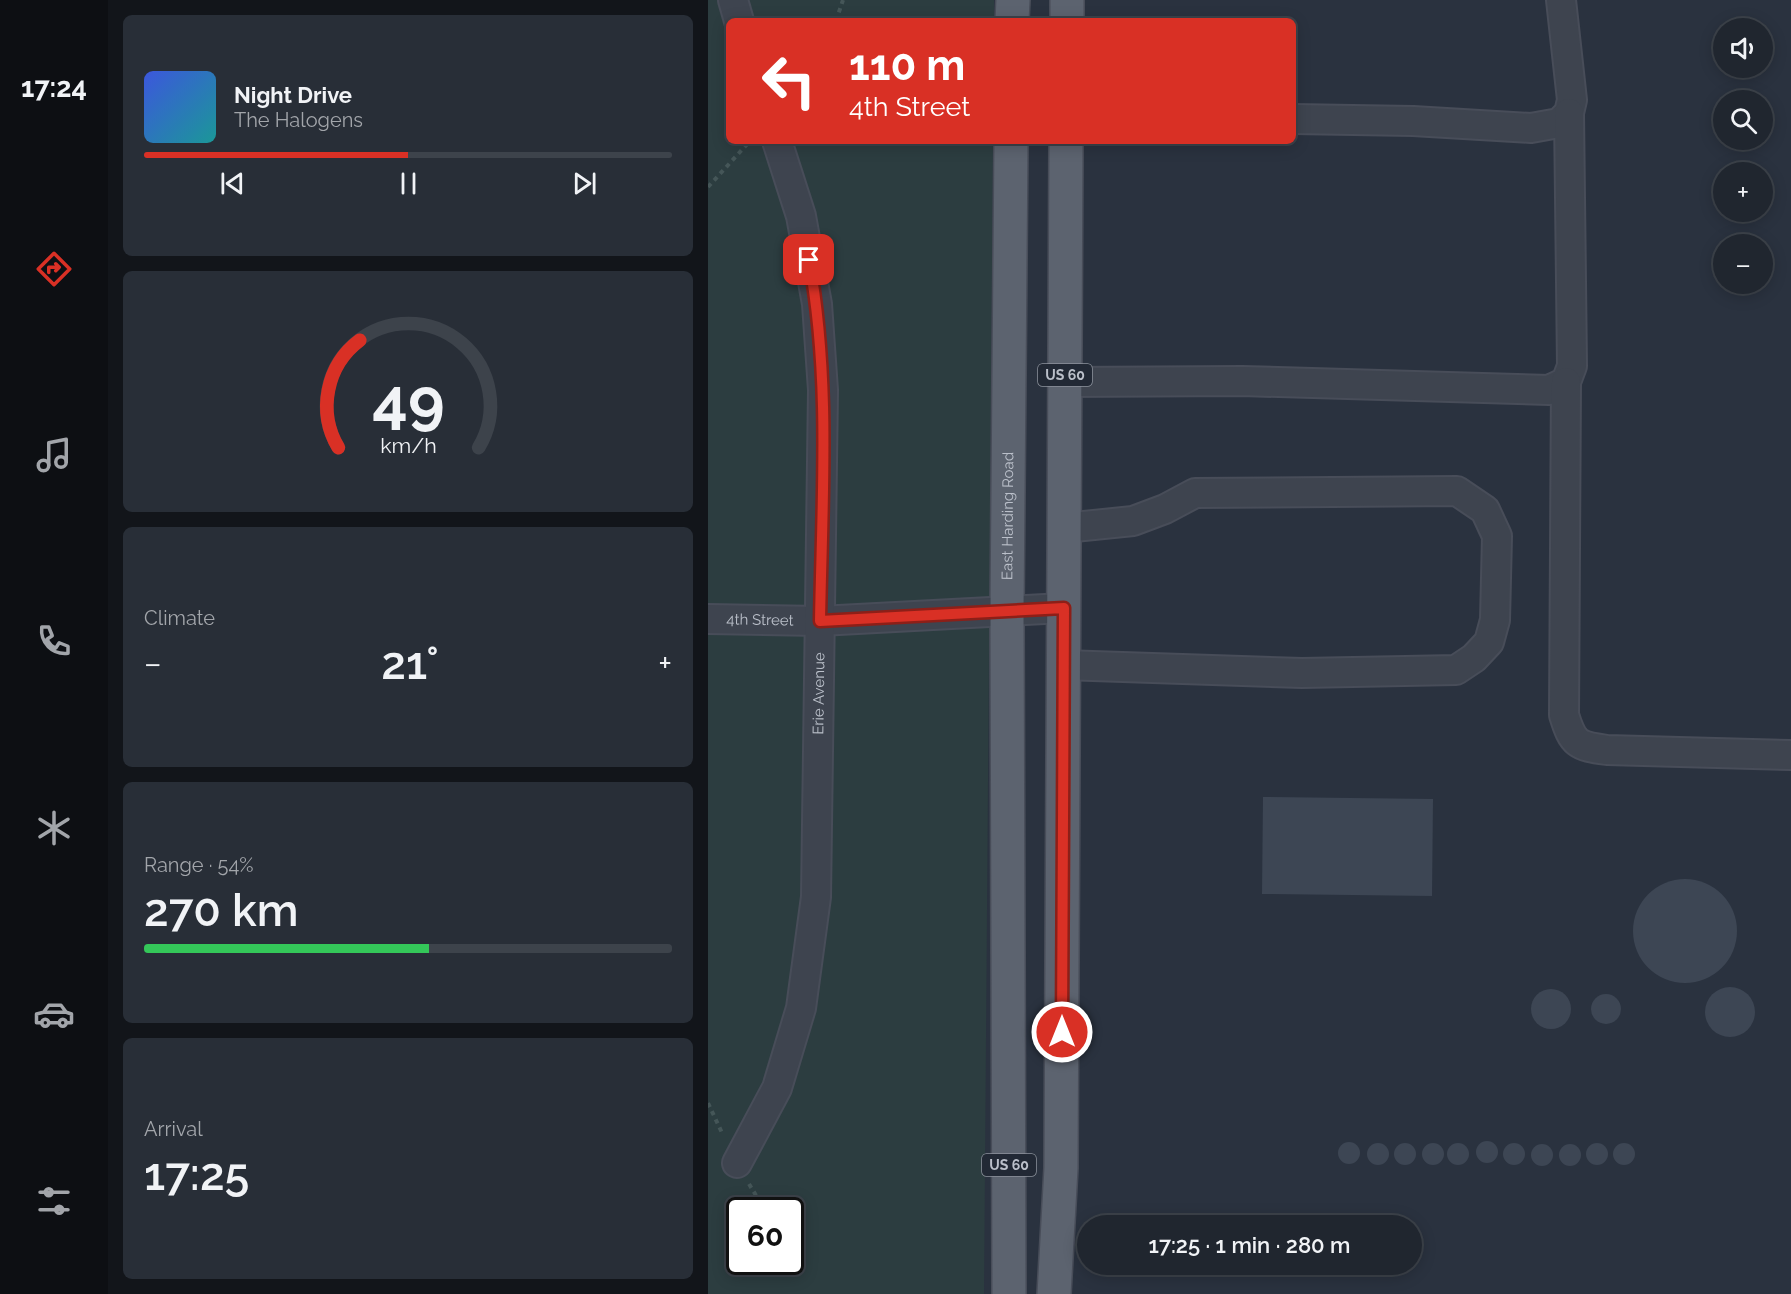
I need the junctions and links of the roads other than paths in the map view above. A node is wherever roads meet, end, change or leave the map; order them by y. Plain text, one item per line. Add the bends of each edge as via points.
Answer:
1 (733, 0) edge
2 (1012, 0) edge
3 (1067, 0) edge
4 (1562, 0) edge
5 (738, 18) edge
6 (1012, 18) edge
7 (1067, 18) edge
8 (1569, 113) junction
9 (1296, 119) edge
10 (778, 144) edge
11 (1011, 144) edge
12 (1066, 144) edge
13 (1065, 382) junction
14 (1566, 382) junction
15 (1064, 528) junction
16 (1064, 608) junction
17 (1007, 610) junction
18 (708, 619) edge
19 (820, 621) junction
20 (1063, 665) junction
21 (1791, 755) edge
22 (737, 1163) dead end
23 (1009, 1294) edge
24 (1054, 1294) edge

1 - 5 street
2 - 6 main road
3 - 7 main road
4 - 8 street via 1572,100
8 - 9 street via 1559,123 1531,128
8 - 14 street via 1572,366
10 - 19 street, Erie Avenue via 801,216 817,304 823,390
11 - 17 main road, East Harding Road / US 60
12 - 13 main road, US 60
13 - 14 street via 1242,381 1549,390
13 - 15 main road, US 60
14 - 21 street via 1564,715 1570,737 1586,747 1607,750
15 - 16 main road, US 60
15 - 20 street via 1133,521 1195,493 1457,491 1485,510 1497,536 1495,620 1489,642 1456,670 1302,673
16 - 17 street, 4th Street
16 - 20 main road, US 60
17 - 19 street, 4th Street
17 - 23 main road, East Harding Road / US 60
18 - 19 street, 4th Street
19 - 22 street, Erie Avenue via 816,897 801,1008 777,1088
20 - 24 main road, US 60 via 1061,1168

